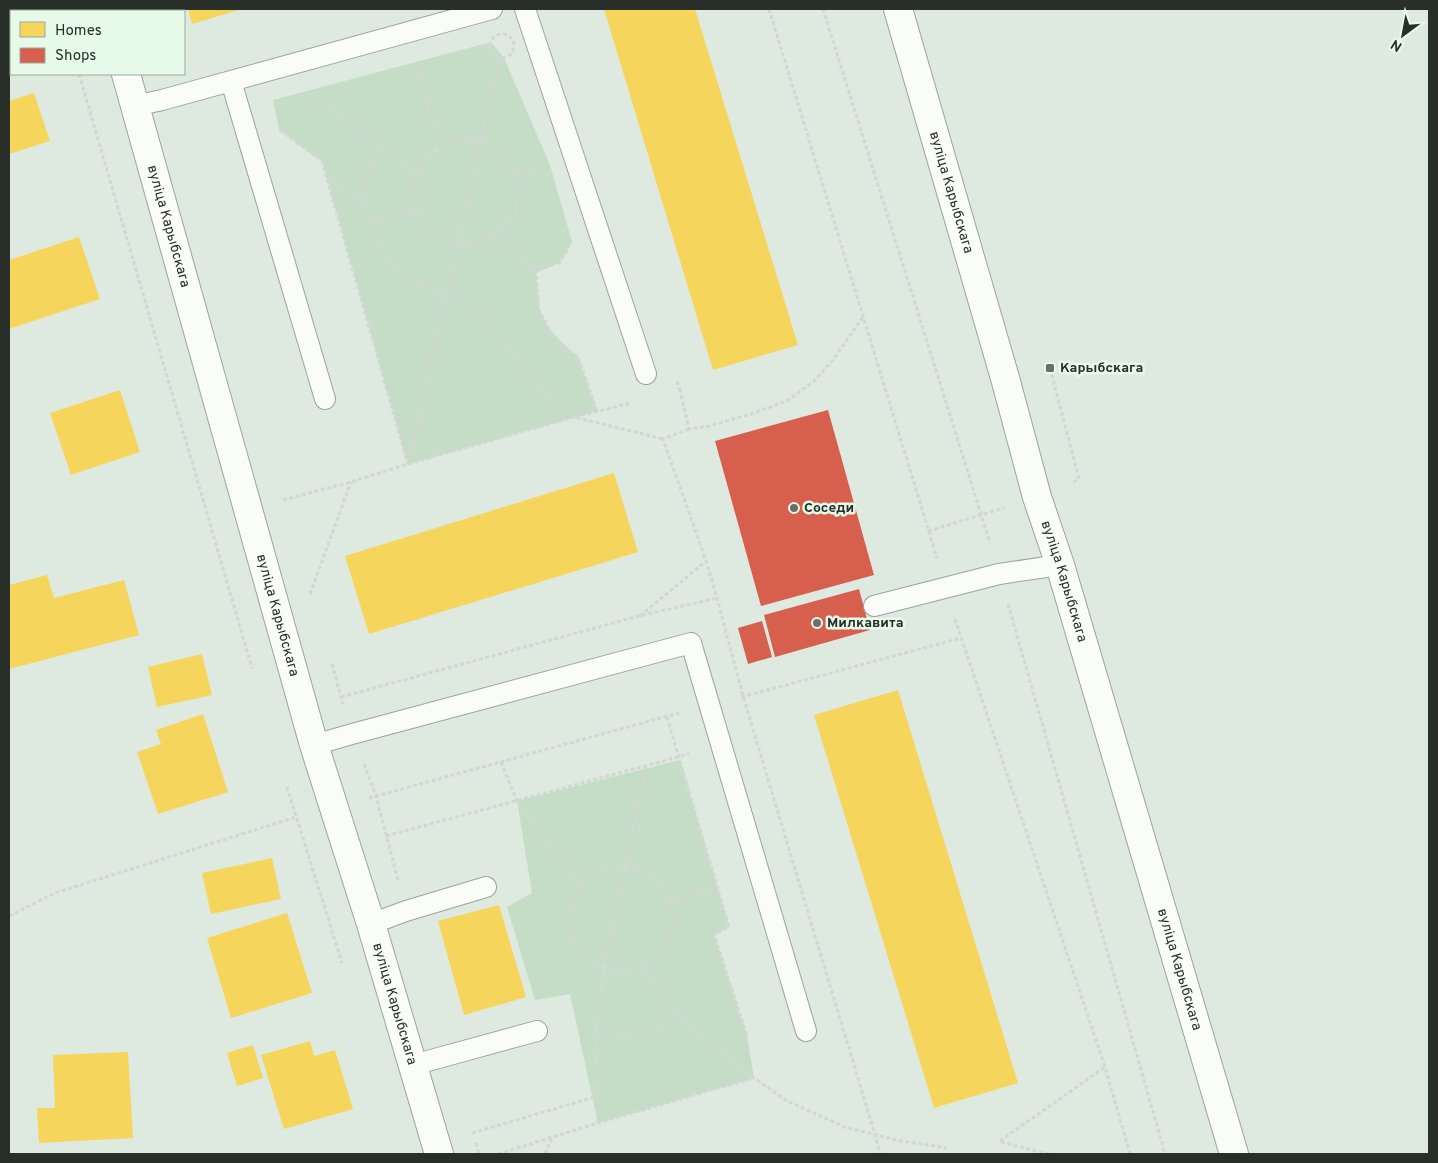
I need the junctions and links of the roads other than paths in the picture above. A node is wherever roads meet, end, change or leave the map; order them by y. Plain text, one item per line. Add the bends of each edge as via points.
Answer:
1 (492, 9) edge
2 (525, 9) edge
3 (898, 9) edge
4 (126, 75) edge
5 (231, 81) junction
6 (135, 106) junction
7 (646, 374) dead end
8 (325, 399) dead end
9 (1060, 565) junction
10 (874, 606) dead end
11 (314, 746) junction
12 (486, 887) dead end
13 (371, 924) junction
14 (537, 1031) dead end
15 (806, 1031) dead end
16 (413, 1065) junction
17 (439, 1154) edge
18 (1234, 1154) edge

1 - 5 lane
2 - 7 lane
3 - 9 street, вуліца Карыбскага via 1037,498
4 - 6 street, вуліца Карыбскага
5 - 6 lane
5 - 8 lane
6 - 11 street, вуліца Карыбскага
9 - 10 lane via 999,574
9 - 18 street, вуліца Карыбскага
11 - 13 street, вуліца Карыбскага
11 - 15 lane via 691,643
12 - 13 lane
13 - 16 street, вуліца Карыбскага
14 - 16 lane
16 - 17 street, вуліца Карыбскага

